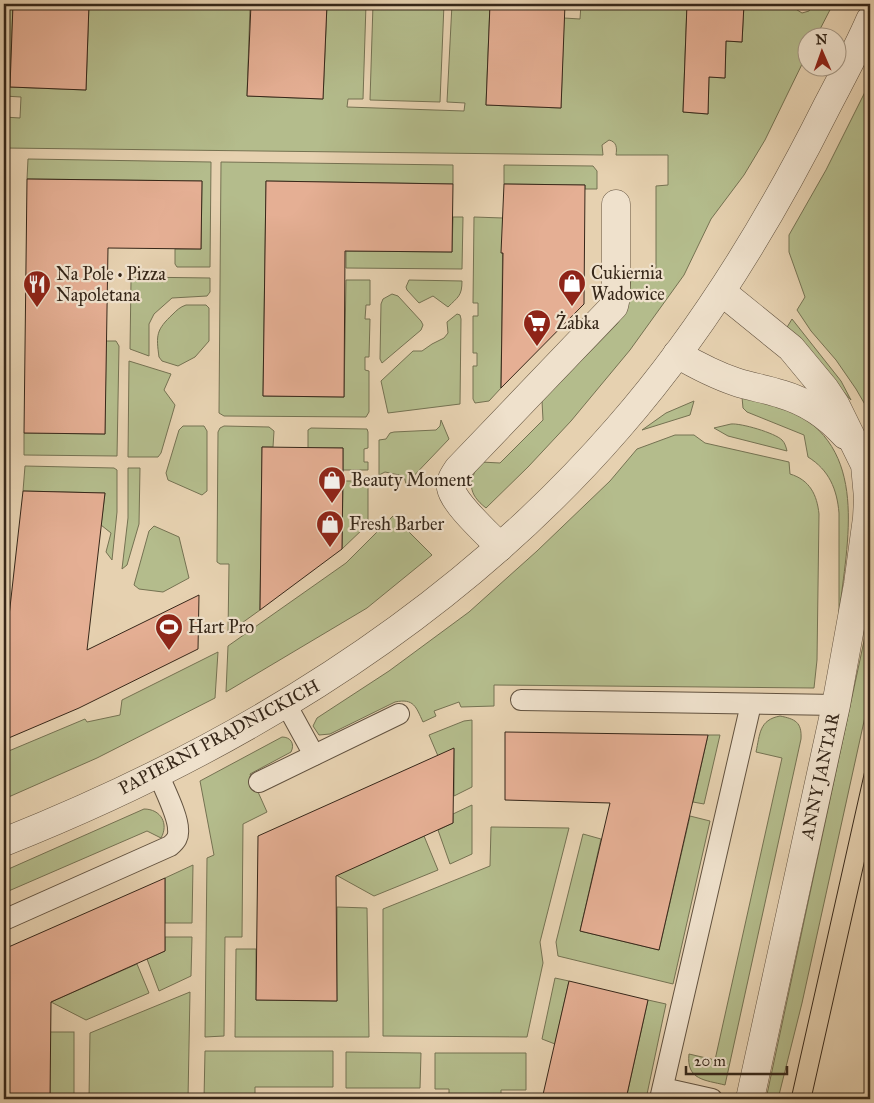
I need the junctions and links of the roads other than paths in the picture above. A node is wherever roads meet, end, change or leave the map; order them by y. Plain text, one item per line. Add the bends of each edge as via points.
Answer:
1 (870, 20) edge
2 (616, 204) dead end
3 (722, 292) junction
4 (677, 354) junction
5 (858, 452) junction
6 (500, 547) junction
7 (521, 700) dead end
8 (286, 704) junction
9 (750, 704) junction
10 (836, 705) junction
11 (399, 714) dead end
12 (314, 755) junction
13 (158, 773) junction
14 (259, 782) dead end
15 (4, 842) edge
16 (4, 920) edge
17 (662, 1094) edge
18 (712, 1099) edge
19 (750, 1099) edge

1 - 3 street, PAPIERNI PRĄDNICKICH via 798,164
2 - 6 street via 614,306 452,480 458,502
3 - 4 street, PAPIERNI PRĄDNICKICH
3 - 5 street, ANNY JANTAR via 791,348 812,372 835,404
4 - 5 street, ANNY JANTAR via 716,375 781,394 808,406 834,423
4 - 6 street, PAPIERNI PRĄDNICKICH via 619,427
5 - 10 street, ANNY JANTAR via 865,465 867,518
6 - 8 street, PAPIERNI PRĄDNICKICH via 415,617 356,660
7 - 9 lane
8 - 12 lane
8 - 13 street, PAPIERNI PRĄDNICKICH
9 - 10 lane
9 - 17 lane
10 - 19 street, ANNY JANTAR
11 - 12 lane
12 - 14 lane
13 - 15 street, PAPIERNI PRĄDNICKICH
13 - 16 lane via 178,823 178,836 170,846
17 - 18 lane

